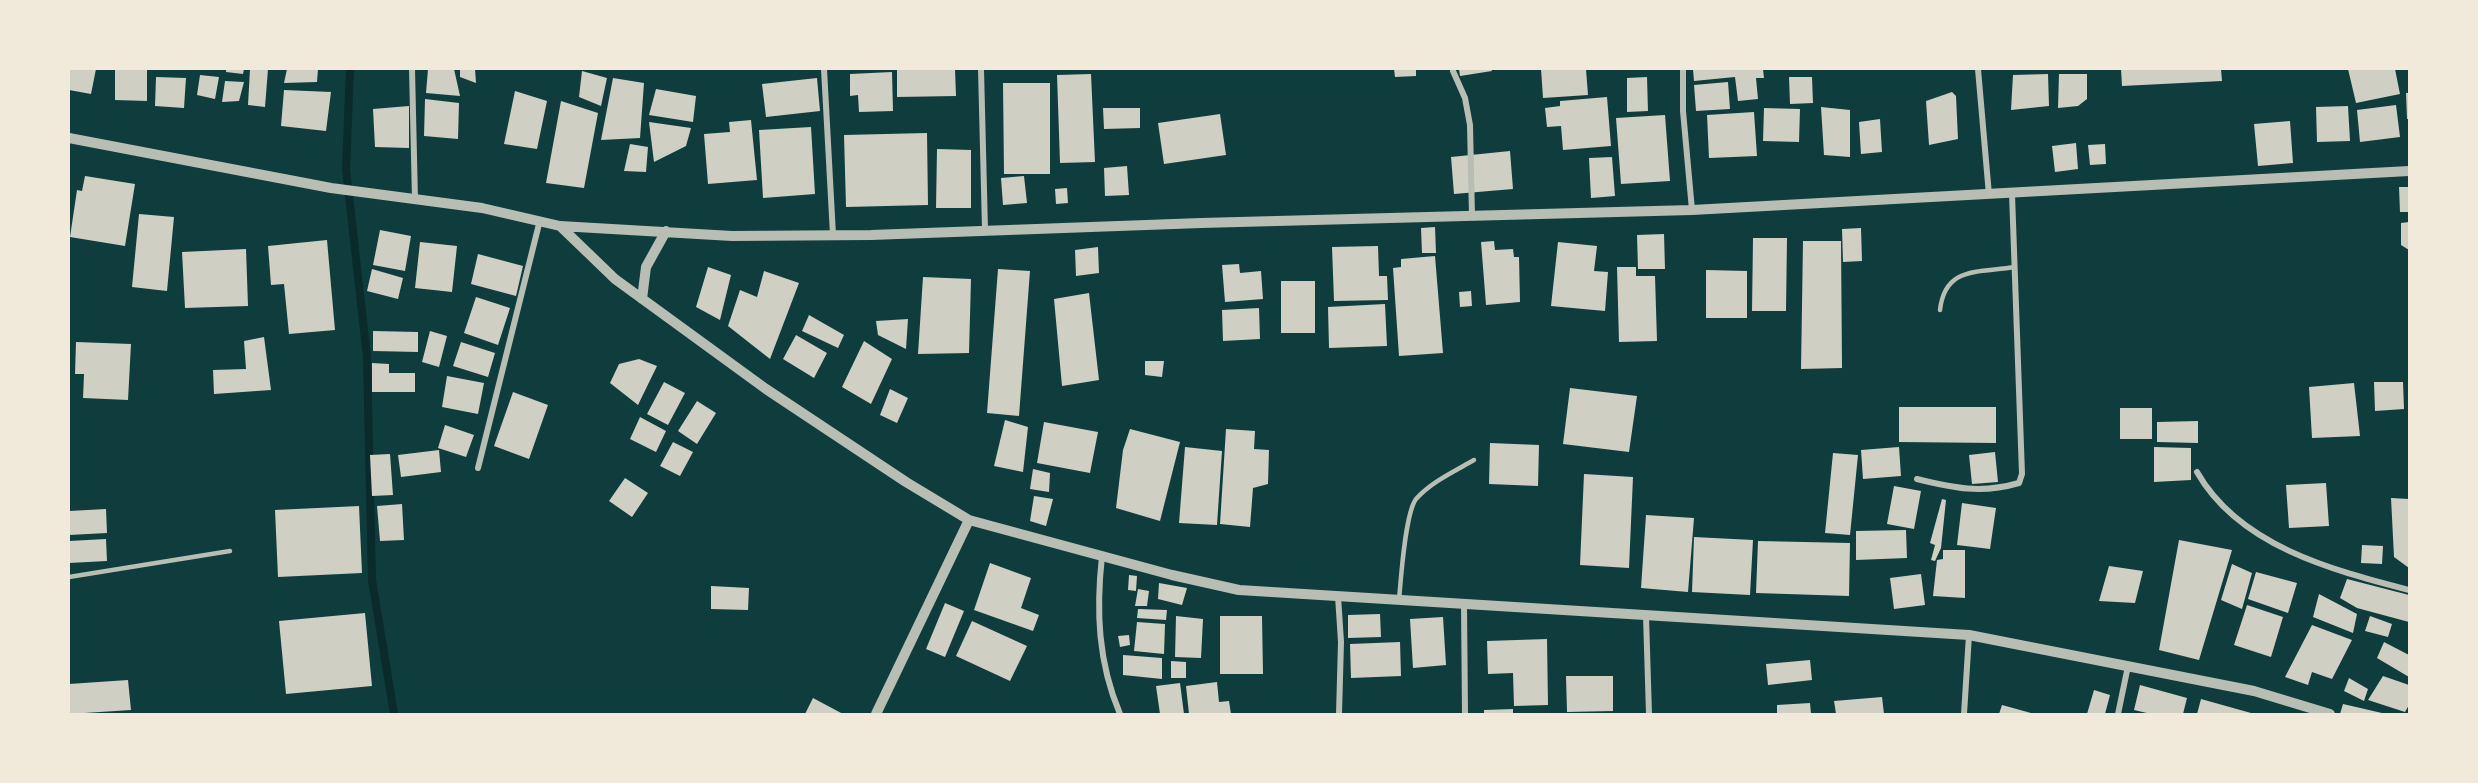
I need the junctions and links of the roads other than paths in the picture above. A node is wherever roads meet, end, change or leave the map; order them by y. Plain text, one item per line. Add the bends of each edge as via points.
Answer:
1 (412, 69) edge
2 (824, 69) edge
3 (981, 69) edge
4 (1683, 69) edge
5 (1978, 69) edge
6 (1453, 71) dead end
7 (69, 138) edge
8 (2409, 171) edge
9 (2012, 194) junction
10 (1989, 195) junction
11 (415, 200) junction
12 (1692, 210) junction
13 (1472, 217) junction
14 (540, 220) junction
15 (560, 226) junction
16 (985, 230) junction
17 (666, 231) junction
18 (833, 236) junction
19 (2015, 267) junction
20 (642, 299) junction
21 (1940, 310) dead end
22 (1474, 460) dead end
23 (478, 468) dead end
24 (2197, 472) dead end
25 (1917, 479) dead end
26 (969, 520) junction
27 (231, 551) dead end
28 (1102, 556) junction
29 (69, 577) edge
30 (2409, 590) edge
31 (1338, 596) junction
32 (1399, 600) junction
33 (1464, 605) junction
34 (1646, 616) junction
35 (1969, 635) junction
36 (2128, 666) junction
37 (876, 714) edge
38 (1120, 714) edge
39 (1339, 714) edge
40 (1465, 714) edge
41 (1649, 714) edge
42 (1964, 714) edge
43 (2118, 714) edge
44 (2330, 714) edge

1 - 11 street
2 - 18 street
3 - 16 street
4 - 12 street
5 - 10 street
6 - 13 street via 1465,98 1470,125
7 - 11 street via 331,188
8 - 9 street
9 - 10 street
9 - 19 street
10 - 12 street
11 - 14 street
12 - 13 street
13 - 16 street
14 - 15 street
14 - 23 street
15 - 17 street
15 - 20 street via 585,253
16 - 18 street
17 - 18 street via 732,236
17 - 20 street via 646,267
19 - 21 lane via 1962,275 1942,293
19 - 25 street via 2022,464 2019,483 1983,490
20 - 26 street via 766,389
22 - 32 lane via 1431,486 1415,501
24 - 30 street via 2210,495 2252,530 2305,558
26 - 28 street
26 - 37 street
27 - 29 lane
28 - 31 street via 1239,590
28 - 38 street via 1097,602 1102,652
31 - 32 street
31 - 39 street
32 - 33 street
33 - 34 street
33 - 40 street
34 - 35 street
34 - 41 street
35 - 36 street
35 - 42 street
36 - 43 street
36 - 44 street via 2254,691

